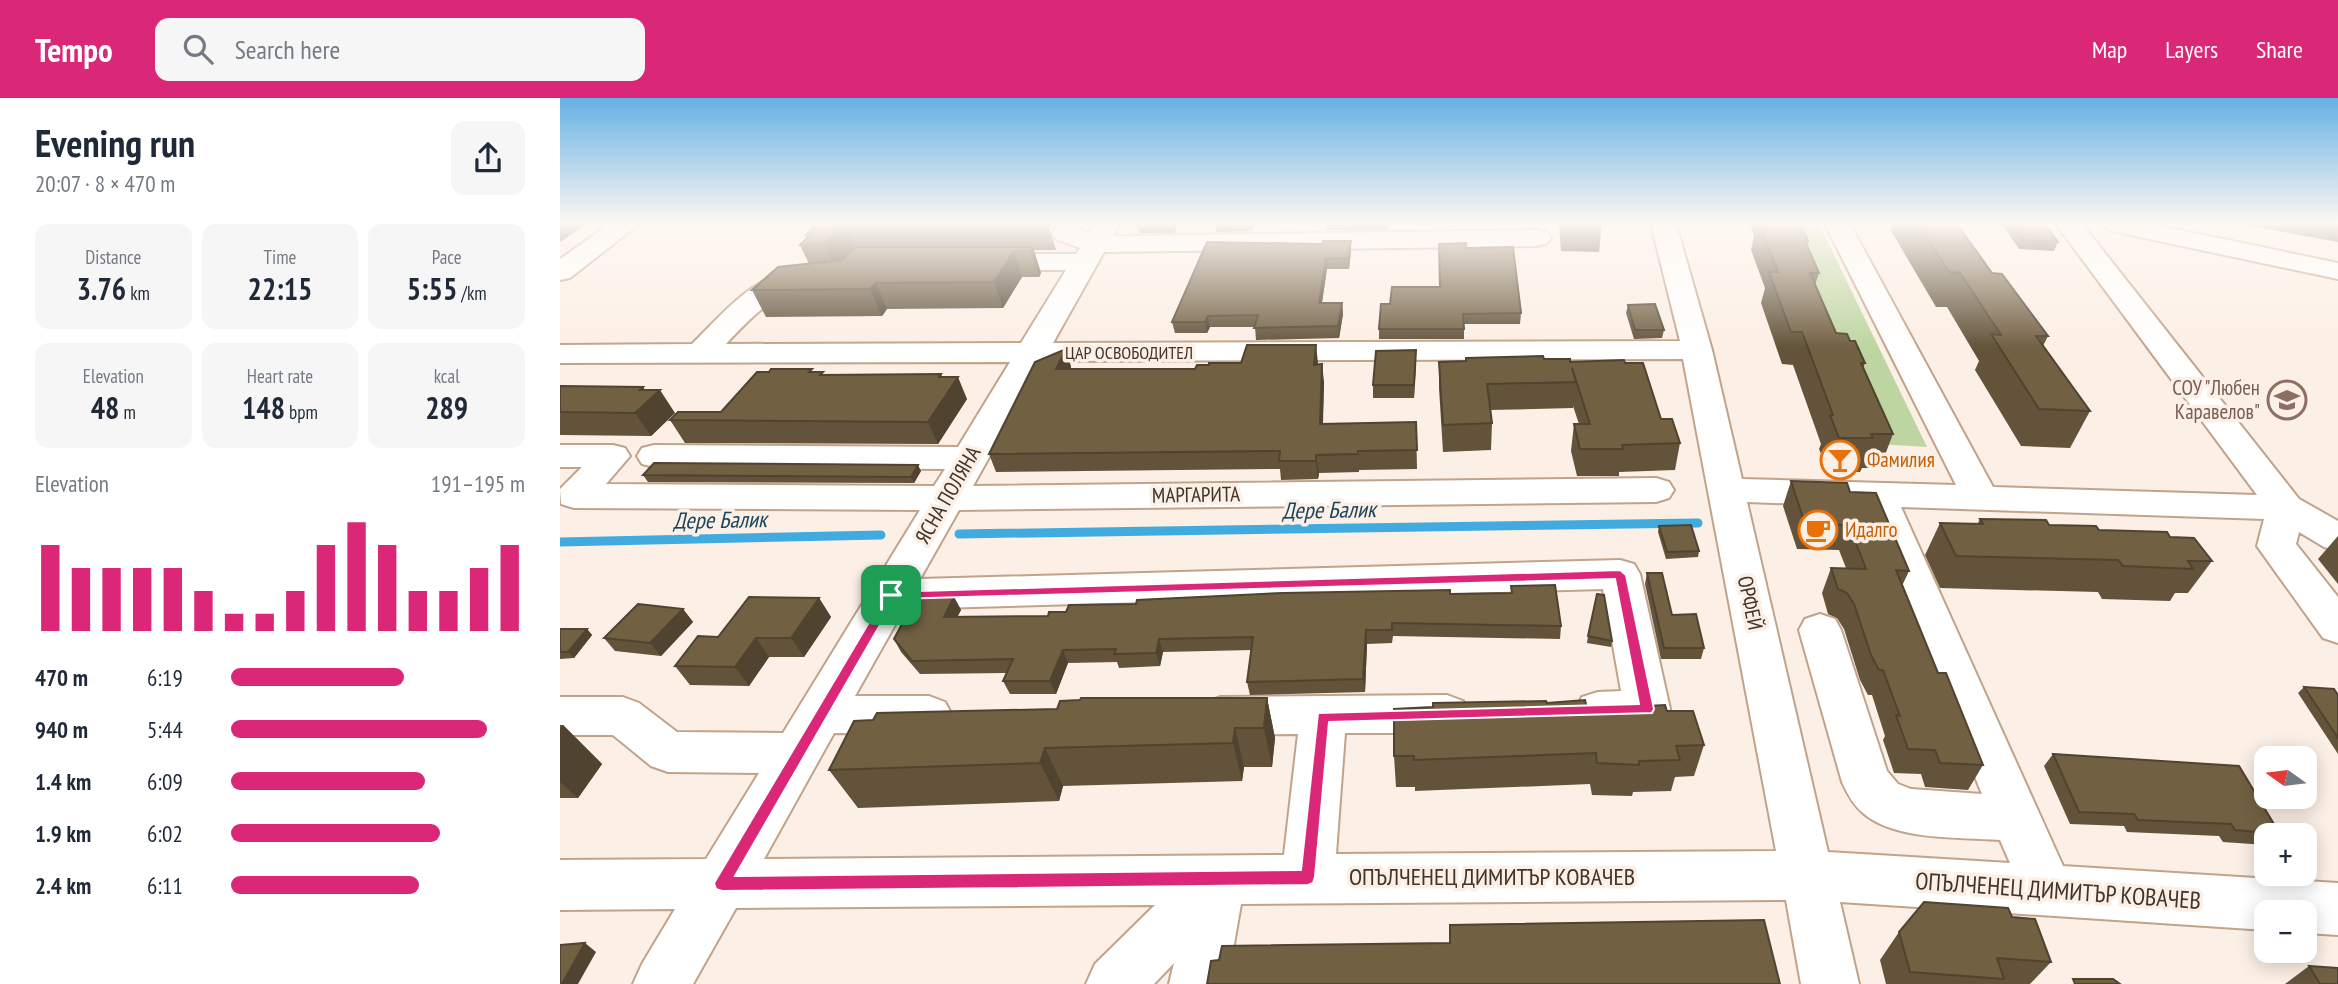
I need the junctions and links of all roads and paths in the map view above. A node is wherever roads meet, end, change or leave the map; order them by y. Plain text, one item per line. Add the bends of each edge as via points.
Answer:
1 (1075, 265) edge
2 (1673, 265) edge
3 (1860, 265) edge
4 (2101, 265) edge
5 (2316, 265) edge
6 (2338, 271) edge
7 (832, 278) edge
8 (1697, 350) junction
9 (560, 354) edge
10 (700, 354) junction
11 (1030, 354) junction
12 (560, 456) edge
13 (654, 456) dead end
14 (969, 458) junction
15 (1657, 490) dead end
16 (1727, 490) junction
17 (1877, 494) junction
18 (946, 498) junction
19 (1981, 498) junction
20 (2194, 505) junction
21 (2286, 508) junction
22 (2338, 538) edge
23 (2276, 546) junction
24 (2338, 548) edge
25 (891, 595) junction
26 (2338, 627) edge
27 (1820, 630) dead end
28 (1552, 711) edge
29 (1485, 713) edge
30 (821, 714) junction
31 (974, 715) edge
32 (560, 716) edge
33 (1183, 716) edge
34 (1323, 716) junction
35 (799, 753) junction
36 (2017, 819) junction
37 (1807, 875) junction
38 (1308, 877) junction
39 (1219, 878) junction
40 (722, 883) junction
41 (560, 885) edge
42 (2047, 890) junction
43 (2338, 909) edge
44 (663, 984) edge
45 (1115, 984) edge
46 (1198, 984) edge
47 (1830, 984) edge

1 - 11 street, ЯСНА ПОЛЯНА
2 - 8 street, ОРФЕЙ
3 - 19 street
4 - 21 street
5 - 6 street
7 - 10 street via 775,286
8 - 11 street, ЦАР ОСВОБОДИТЕЛ
8 - 16 street, ОРФЕЙ
9 - 10 street, ЦАР ОСВОБОДИТЕЛ
10 - 11 street, ЦАР ОСВОБОДИТЕЛ
11 - 14 street, ЯСНА ПОЛЯНА
12 - 18 street, МАРГАРИТА via 613,456 574,496
13 - 14 street
14 - 18 street, ЯСНА ПОЛЯНА
15 - 18 street, МАРГАРИТА
16 - 17 street
16 - 37 street, ОРФЕЙ
17 - 19 street
17 - 36 street
18 - 25 street, ЯСНА ПОЛЯНА
19 - 20 street
20 - 21 street
20 - 23 street via 2235,514
21 - 22 street
21 - 23 street
23 - 24 street
23 - 26 street
25 - 28 street via 1620,575 1647,709
25 - 30 street, ЯСНА ПОЛЯНА
27 - 36 street via 1866,782 1881,799 1907,811
29 - 34 street
30 - 31 street
30 - 35 street, ЯСНА ПОЛЯНА
32 - 35 street via 623,716 668,752
33 - 34 street
34 - 38 street
35 - 40 street, ЯСНА ПОЛЯНА
36 - 42 street
37 - 38 street, ОПЪЛЧЕНЕЦ ДИМИТЪР КОВАЧЕВ
37 - 42 street, ОПЪЛЧЕНЕЦ ДИМИТЪР КОВАЧЕВ
37 - 47 street, ОРФЕЙ
38 - 39 street, ОПЪЛЧЕНЕЦ ДИМИТЪР КОВАЧЕВ
39 - 40 street, ОПЪЛЧЕНЕЦ ДИМИТЪР КОВАЧЕВ
39 - 45 street
39 - 46 street
40 - 41 street, ОПЪЛЧЕНЕЦ ДИМИТЪР КОВАЧЕВ
40 - 44 street, ЯСНА ПОЛЯНА
42 - 43 street, ОПЪЛЧЕНЕЦ ДИМИТЪР КОВАЧЕВ

